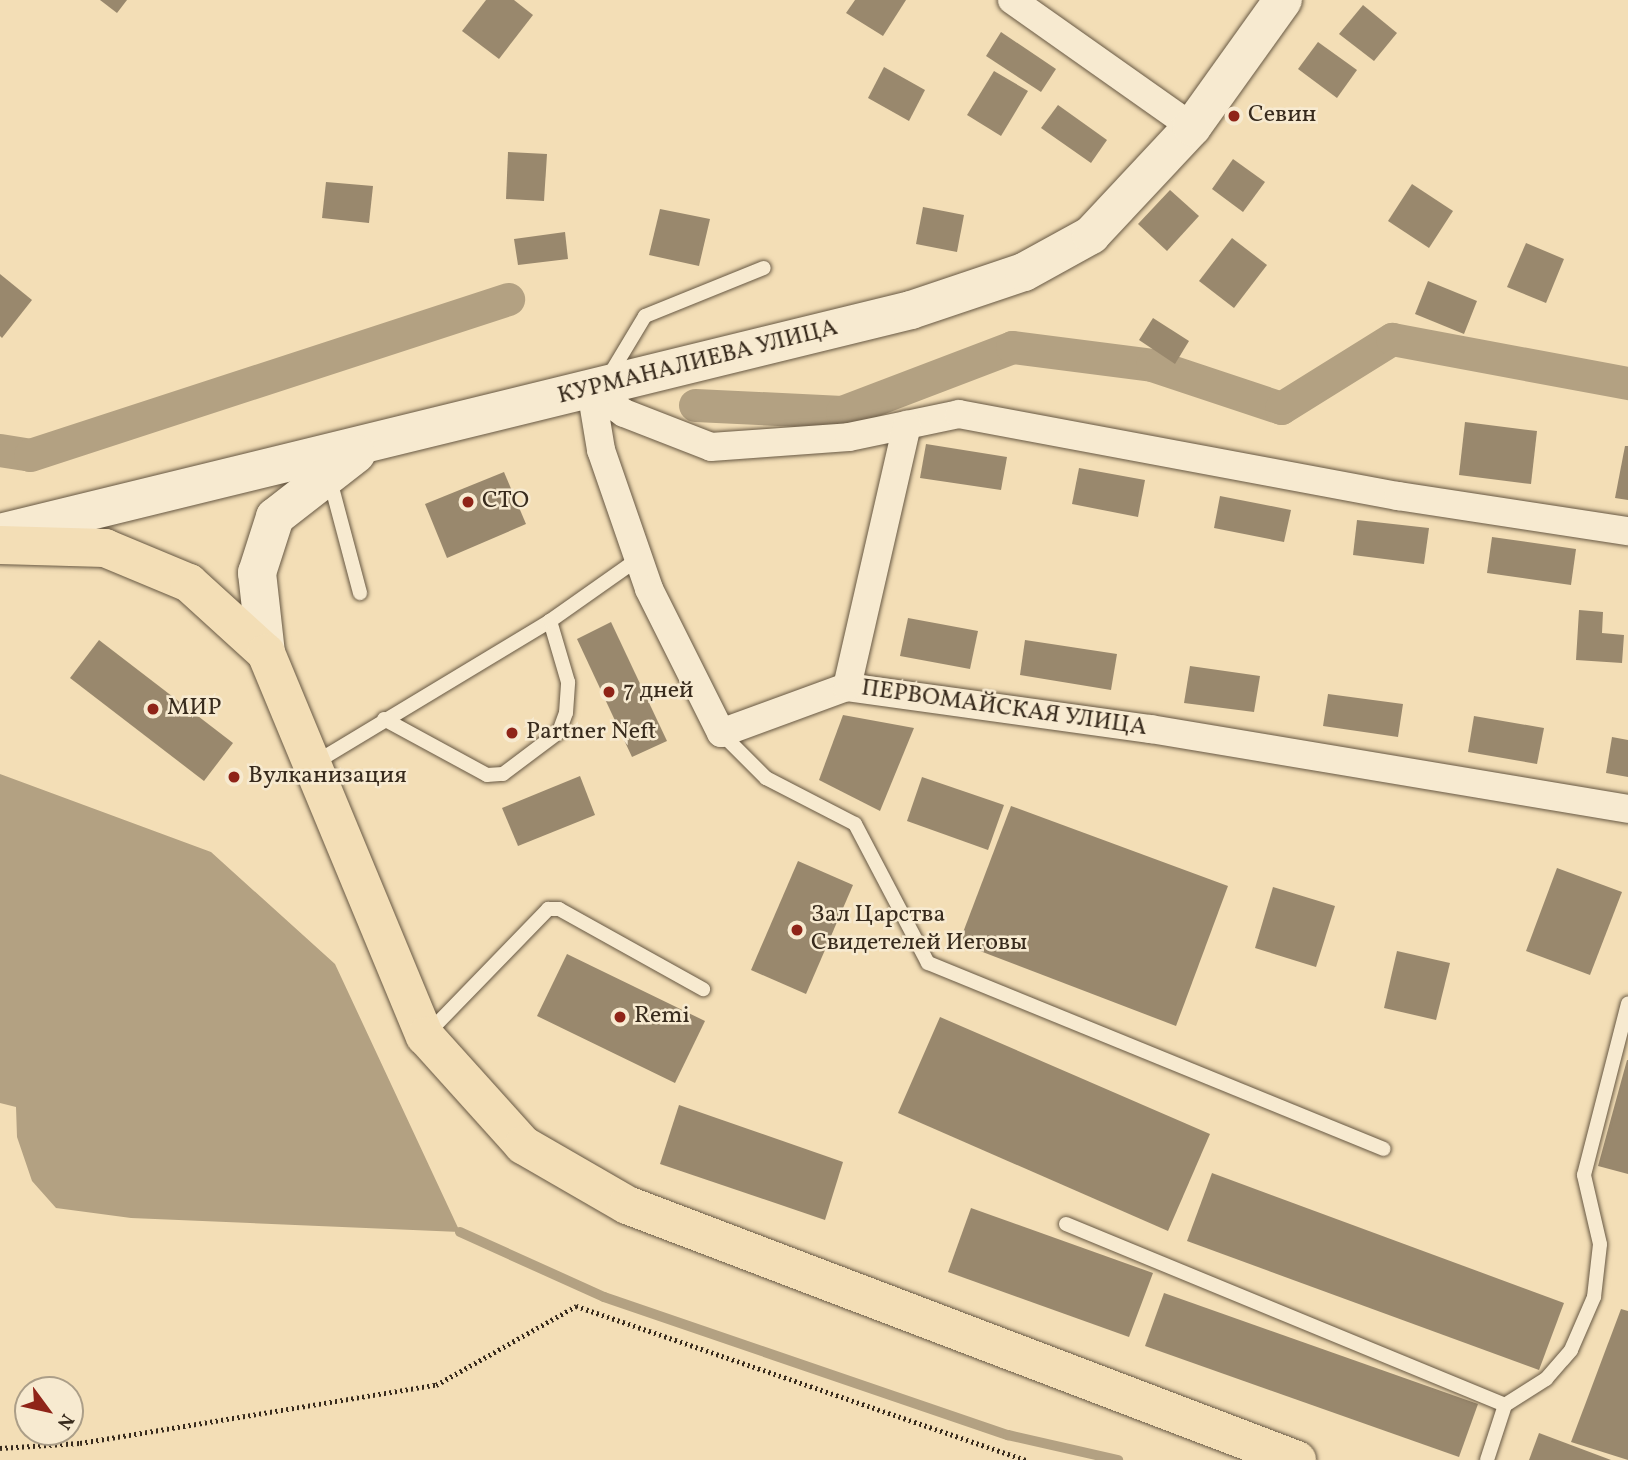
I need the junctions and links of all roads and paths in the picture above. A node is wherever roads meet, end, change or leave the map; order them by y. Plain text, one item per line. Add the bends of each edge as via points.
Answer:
1 (1012, 0) edge
2 (1283, 0) edge
3 (1192, 127) junction
4 (764, 268) dead end
5 (597, 388) junction
6 (906, 425) junction
7 (367, 446) junction
8 (328, 475) junction
9 (1628, 531) edge
10 (0, 533) edge
11 (0, 545) edge
12 (638, 559) junction
13 (360, 593) dead end
14 (550, 621) junction
15 (266, 653) junction
16 (847, 687) junction
17 (384, 719) junction
18 (722, 733) junction
19 (312, 764) junction
20 (1628, 808) edge
21 (703, 989) dead end
22 (1628, 1004) edge
23 (425, 1036) junction
24 (1383, 1149) dead end
25 (1066, 1224) dead end
26 (1506, 1405) junction
27 (0, 1448) edge
28 (1026, 1460) edge
29 (1297, 1460) edge
30 (1487, 1460) edge

1 - 3 street
2 - 3 main road, КУРМАНАЛИЕВА УЛИЦА
3 - 5 main road, КУРМАНАЛИЕВА УЛИЦА via 1091,235 1024,272 912,310
4 - 5 lane via 645,316
5 - 6 street via 624,413 711,447 849,437
5 - 7 main road, КУРМАНАЛИЕВА УЛИЦА
5 - 12 street via 601,450
6 - 9 street via 959,414 1398,496
6 - 16 street
7 - 8 main road
7 - 10 main road, КУРМАНАЛИЕВА УЛИЦА
8 - 13 lane
8 - 15 main road via 275,517 257,573
11 - 15 main road via 105,548 189,583
12 - 14 lane
12 - 18 street
14 - 17 lane
14 - 17 lane via 568,682 566,713 559,732 503,774 487,775
15 - 19 main road
16 - 18 street, ПЕРВОМАЙСКАЯ УЛИЦА
16 - 20 street, ПЕРВОМАЙСКАЯ УЛИЦА via 1151,729
17 - 19 lane
18 - 24 lane via 766,778 855,824 928,963
19 - 23 main road
21 - 23 lane via 559,909 548,909
22 - 26 lane via 1584,1175 1600,1244 1594,1297 1571,1350 1546,1379
23 - 29 main road via 523,1145 627,1205
25 - 26 lane
26 - 30 lane
27 - 28 path via 80,1443 436,1385 576,1306

